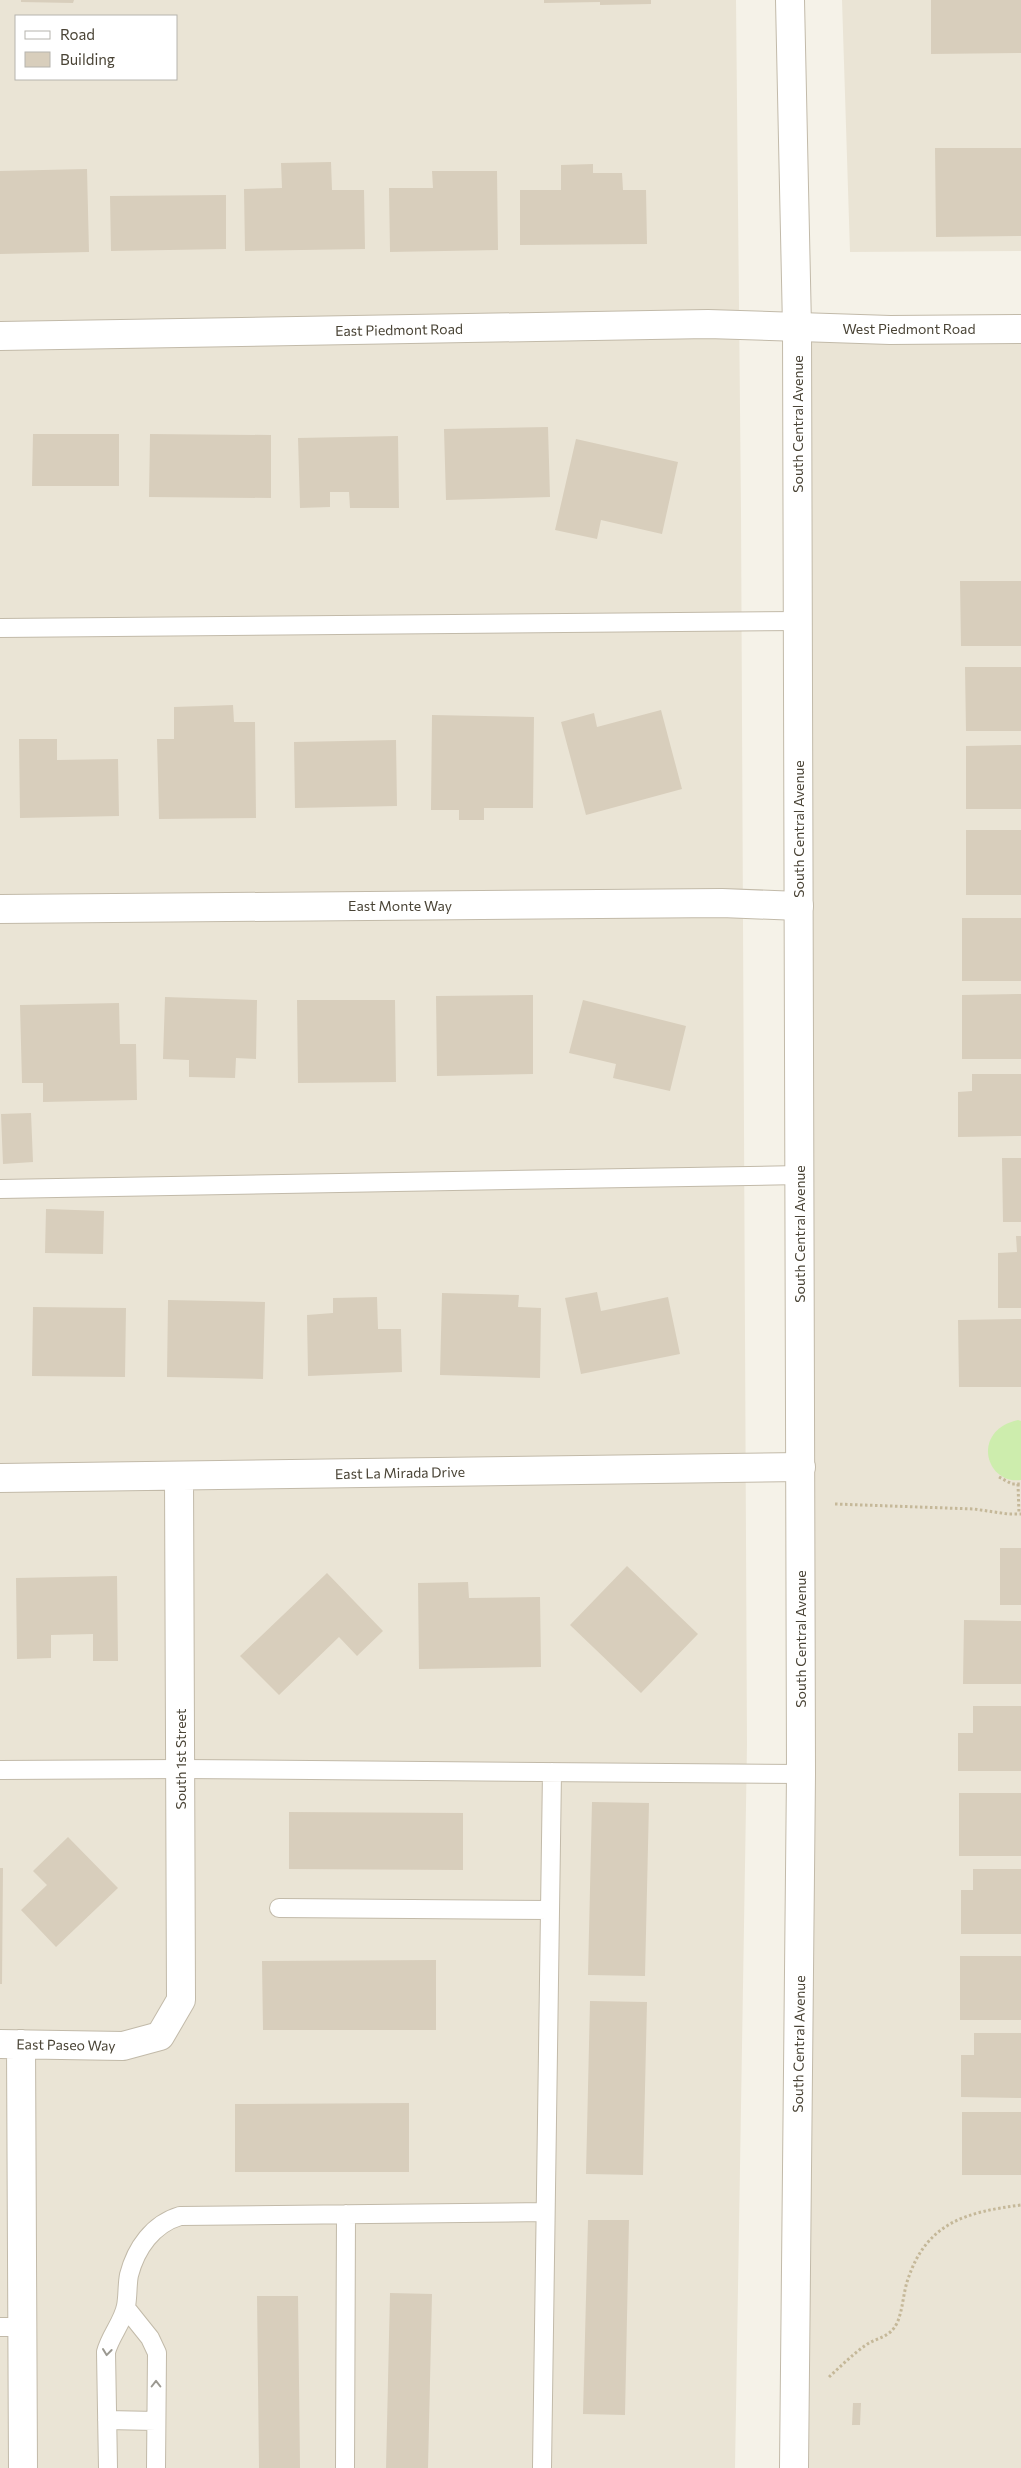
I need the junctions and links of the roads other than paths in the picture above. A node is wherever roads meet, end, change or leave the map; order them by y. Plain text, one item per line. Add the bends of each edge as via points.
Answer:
1 (790, 0) edge
2 (797, 327) junction
3 (1021, 329) edge
4 (0, 336) edge
5 (799, 621) junction
6 (0, 628) edge
7 (799, 906) junction
8 (0, 909) edge
9 (800, 1176) junction
10 (0, 1189) edge
11 (801, 1467) junction
12 (179, 1476) junction
13 (0, 1478) edge
14 (181, 1769) junction
15 (0, 1770) edge
16 (552, 1772) junction
17 (801, 1774) junction
18 (279, 1908) dead end
19 (550, 1910) junction
20 (160, 2036) joint
21 (11, 2044) edge
22 (545, 2212) junction
23 (346, 2214) junction
24 (126, 2308) junction
25 (11, 2327) edge
26 (107, 2420) junction
27 (156, 2421) junction
28 (23, 2468) edge
29 (108, 2468) edge
30 (156, 2468) edge
31 (345, 2468) edge
32 (542, 2468) edge
33 (794, 2468) edge

1 - 2 street, South Central Avenue
2 - 3 street, West Piedmont Road
2 - 4 street, East Piedmont Road via 708,324
2 - 5 street, South Central Avenue
5 - 6 lane
5 - 7 street, South Central Avenue
7 - 8 street, East Monte Way via 712,903
7 - 9 street, South Central Avenue
9 - 10 lane
9 - 11 street, South Central Avenue
11 - 12 street, East La Mirada Drive
11 - 17 street, South Central Avenue
12 - 13 street, East La Mirada Drive
12 - 14 street, South 1st Street
14 - 15 lane
14 - 16 lane
14 - 20 street, South 1st Street via 181,2000
16 - 17 lane
16 - 19 lane
17 - 33 street, South Central Avenue
18 - 19 lane
19 - 22 lane
20 - 21 street, East Paseo Way via 123,2046
21 - 25 street
22 - 23 lane
22 - 32 lane
23 - 24 lane via 180,2216 168,2220 151,2233 137,2254 129,2276
23 - 31 lane
24 -> 26 lane via 106,2352
27 -> 24 lane via 157,2353 150,2338
25 - 28 street
26 - 27 lane
26 - 29 lane
27 - 30 lane

